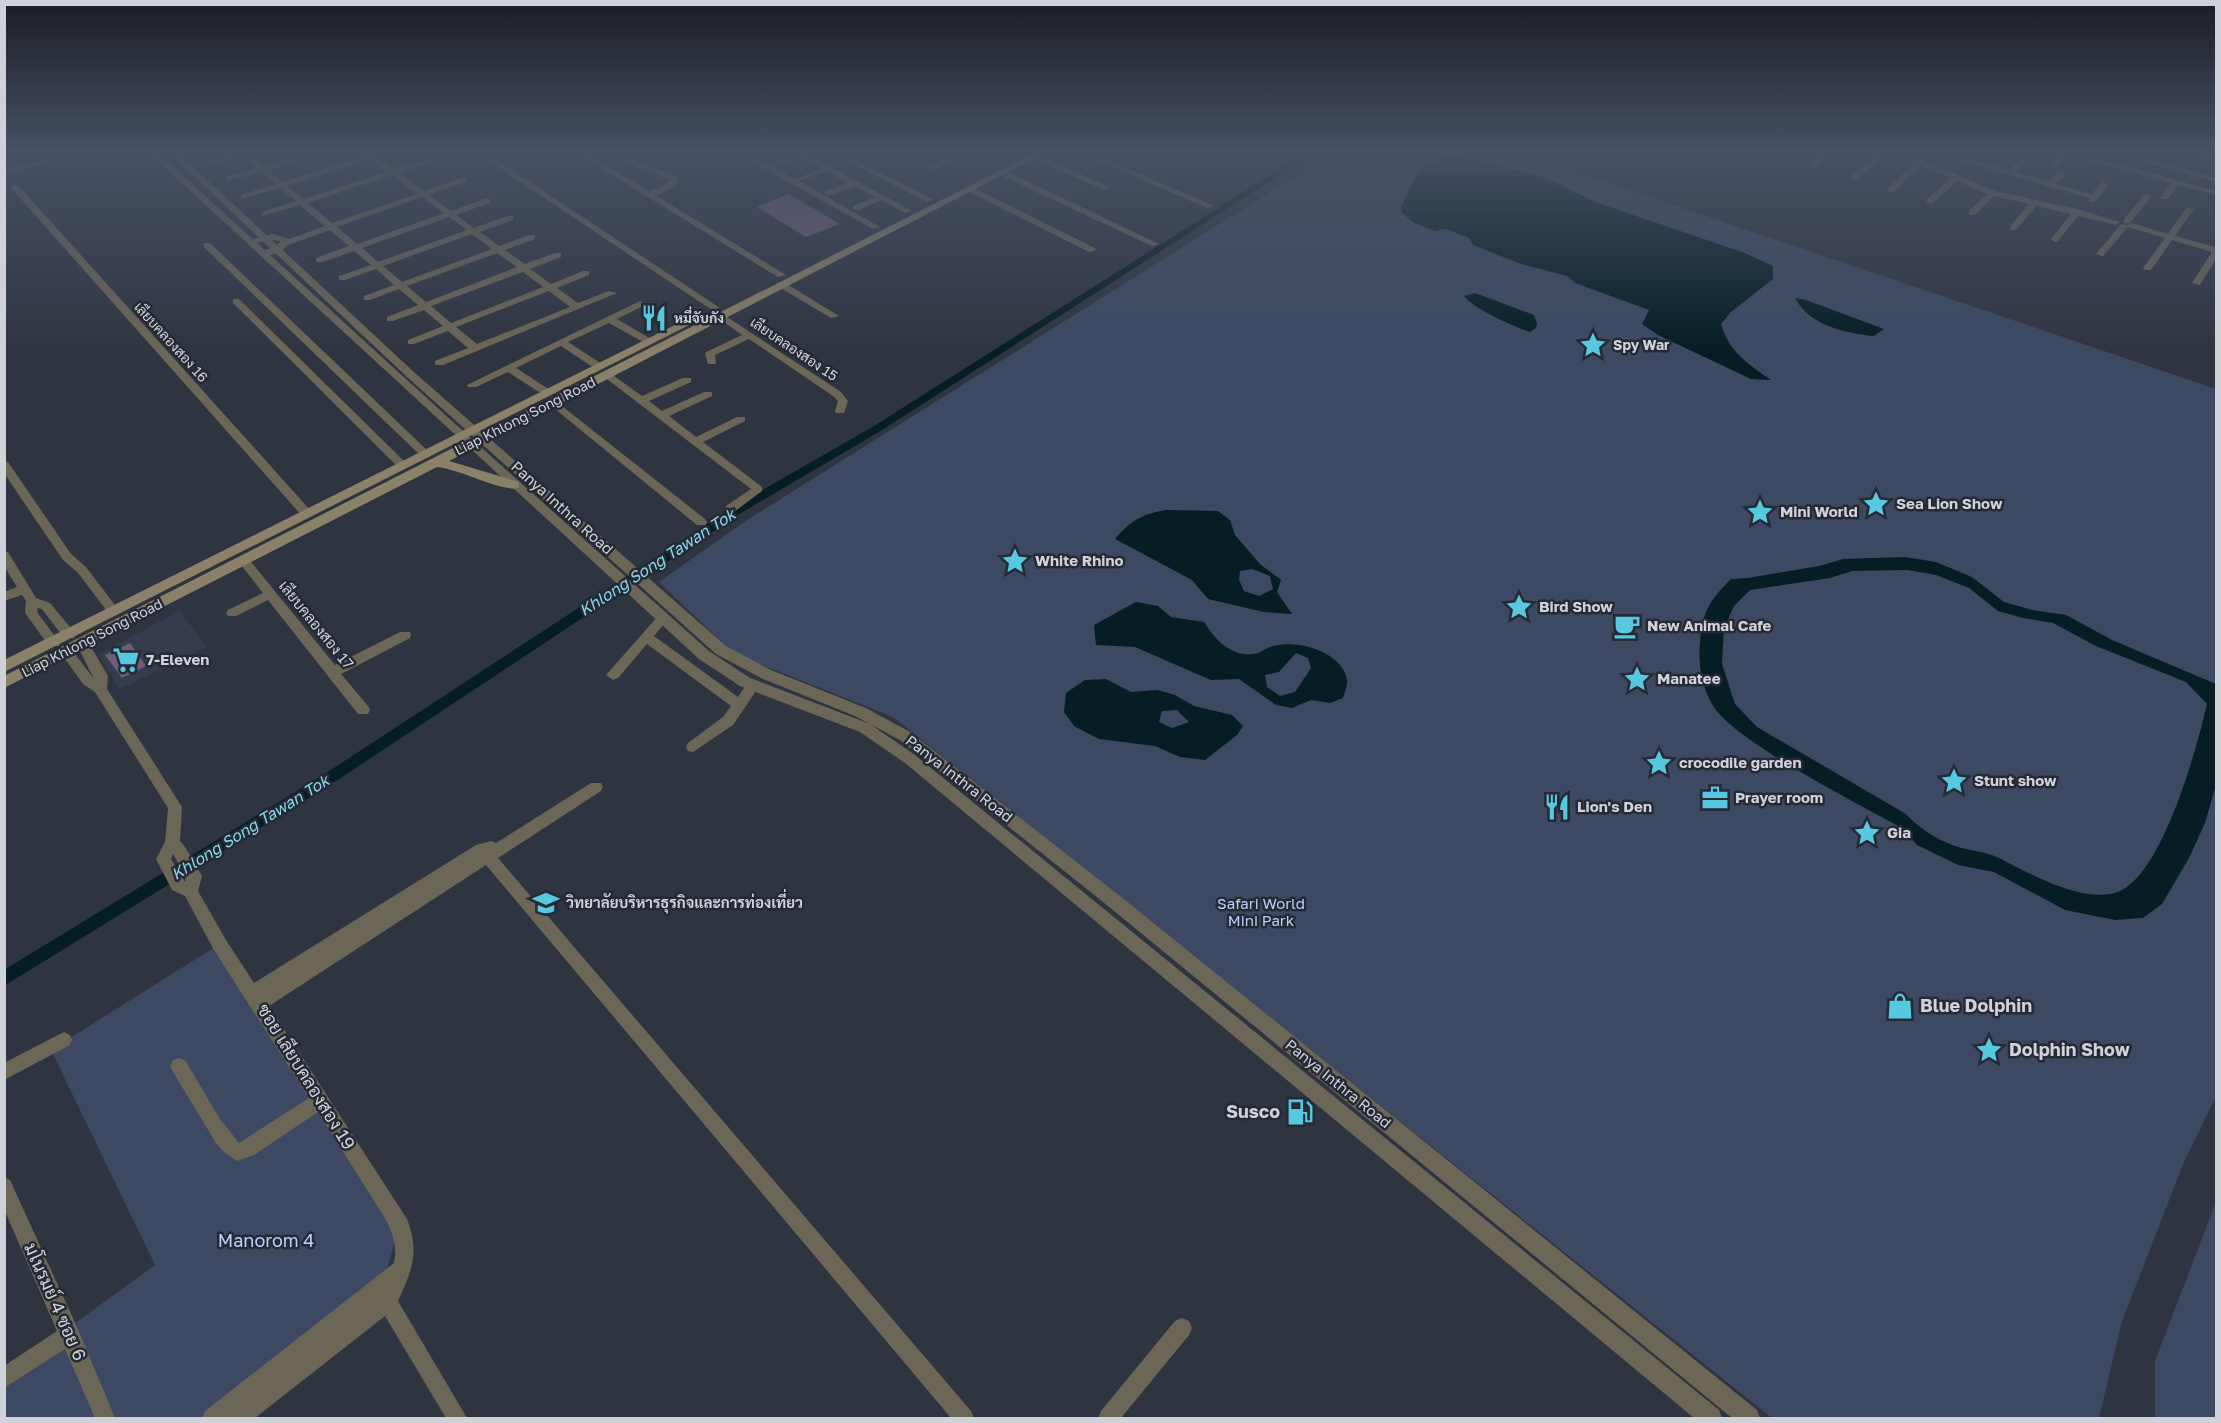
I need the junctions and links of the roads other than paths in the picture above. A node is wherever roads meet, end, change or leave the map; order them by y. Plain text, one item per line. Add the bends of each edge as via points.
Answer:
1 (42, 217) edge
2 (225, 217) edge
3 (243, 217) edge
4 (320, 217) edge
5 (353, 217) edge
6 (441, 217) edge
7 (456, 217) edge
8 (577, 217) edge
9 (684, 217) edge
10 (858, 217) edge
11 (895, 217) edge
12 (911, 217) edge
13 (1027, 217) edge
14 (1098, 217) edge
15 (2022, 217) edge
16 (2073, 217) edge
17 (2099, 217) edge
18 (2130, 217) edge
19 (2184, 217) edge
20 (510, 218) dead end
21 (2125, 224) junction
22 (329, 225) junction
23 (876, 227) junction
24 (2013, 228) dead end
25 (474, 231) junction
26 (532, 237) dead end
27 (2170, 237) junction
28 (265, 238) junction
29 (2055, 239) dead end
30 (252, 242) junction
31 (281, 243) junction
32 (1155, 244) dead end
33 (207, 245) dead end
34 (356, 247) junction
35 (499, 249) junction
36 (1092, 250) dead end
37 (2217, 251) edge
38 (264, 254) junction
39 (2100, 254) dead end
40 (558, 255) dead end
41 (319, 260) dead end
42 (378, 266) junction
43 (524, 268) junction
44 (2148, 268) dead end
45 (586, 273) dead end
46 (342, 278) dead end
47 (781, 280) junction
48 (2197, 283) dead end
49 (401, 285) junction
50 (550, 287) junction
51 (612, 293) dead end
52 (367, 298) dead end
53 (734, 298) junction
54 (236, 301) dead end
55 (640, 304) dead end
56 (745, 304) junction
57 (425, 306) junction
58 (577, 307) junction
59 (718, 312) junction
60 (834, 316) dead end
61 (390, 319) dead end
62 (610, 319) junction
63 (450, 327) junction
64 (749, 334) junction
65 (648, 341) junction
66 (411, 342) dead end
67 (561, 342) junction
68 (475, 348) junction
69 (712, 362) dead end
70 (439, 363) dead end
71 (509, 368) junction
72 (602, 370) junction
73 (687, 380) dead end
74 (472, 385) dead end
75 (708, 394) dead end
76 (549, 397) junction
77 (642, 400) junction
78 (840, 411) dead end
79 (662, 415) junction
80 (741, 419) dead end
81 (472, 437) junction
82 (696, 441) junction
83 (430, 459) junction
84 (4, 464) edge
85 (403, 466) junction
86 (515, 485) junction
87 (730, 509) dead end
88 (307, 514) junction
89 (701, 522) dead end
90 (5, 555) edge
91 (244, 561) junction
92 (641, 584) junction
93 (270, 594) junction
94 (28, 595) junction
95 (4, 597) edge
96 (114, 612) junction
97 (232, 613) dead end
98 (663, 618) junction
99 (69, 635) junction
100 (405, 635) dead end
101 (648, 638) junction
102 (54, 642) junction
103 (82, 644) junction
104 (66, 652) junction
105 (4, 668) edge
106 (333, 672) junction
107 (613, 675) dead end
108 (4, 683) edge
109 (753, 685) junction
110 (100, 689) junction
111 (738, 704) junction
112 (363, 710) dead end
113 (693, 747) dead end
114 (596, 787) dead end
115 (176, 847) junction
116 (485, 854) junction
117 (187, 884) junction
118 (256, 998) junction
119 (64, 1040) dead end
120 (179, 1066) dead end
121 (4, 1072) edge
122 (321, 1100) junction
123 (4, 1186) edge
124 (384, 1294) junction
125 (1182, 1328) dead end
126 (70, 1334) junction
127 (4, 1377) edge
128 (256, 1405) edge
129 (105, 1419) edge
130 (212, 1419) edge
131 (239, 1419) edge
132 (457, 1419) edge
133 (964, 1419) edge
134 (1108, 1419) edge
135 (1711, 1419) edge
136 (1749, 1419) edge

1 - 88 street, เลียบคลองสอง 16
2 - 30 street, Panya Inthra Road
3 - 28 street, Panya Inthra Road
4 - 22 street
5 - 22 street
6 - 34 street
7 - 25 street
8 - 59 street, เลียบคลองสอง 15
9 - 47 street
10 - 23 street
11 - 23 main road, Liap Khlong Song Road
12 - 47 main road, Liap Khlong Song Road
13 - 36 street
14 - 32 street
15 - 24 street
16 - 29 street
17 - 21 street
18 - 21 street
19 - 27 street
20 - 25 street
21 - 27 street
21 - 39 street
22 - 31 street
22 - 34 street
23 - 47 main road, Liap Khlong Song Road
25 - 35 street
25 - 42 street
26 - 35 street
27 - 37 street
27 - 44 street
28 - 30 street
28 - 31 street, Panya Inthra Road
30 - 38 street, Panya Inthra Road
31 - 38 street
31 - 81 street, Panya Inthra Road
33 - 83 street
34 - 41 street
34 - 42 street
35 - 43 street
35 - 49 street
37 - 48 street
38 - 81 street, Panya Inthra Road
40 - 43 street
42 - 46 street
42 - 49 street
43 - 50 street
43 - 57 street
45 - 50 street
47 - 53 main road, Liap Khlong Song Road
47 - 56 main road, Liap Khlong Song Road
47 - 60 street
49 - 52 street
49 - 57 street
50 - 58 street
50 - 63 street
51 - 58 street
53 - 56 main road
53 - 59 main road, Liap Khlong Song Road
54 - 85 street
55 - 62 street
56 - 59 main road, Liap Khlong Song Road
57 - 61 street
57 - 63 street
58 - 68 street
59 - 64 street, เลียบคลองสอง 15
59 - 65 main road, Liap Khlong Song Road
59 - 72 main road, Liap Khlong Song Road
62 - 65 street
62 - 67 street
63 - 66 street
63 - 68 street
64 - 69 street via 710,354
64 - 78 street, เลียบคลองสอง 15 via 837,394 843,401
65 - 72 main road, Liap Khlong Song Road
67 - 71 street
67 - 72 street
68 - 70 street
71 - 74 street
71 - 76 street
72 - 76 main road, Liap Khlong Song Road
72 - 77 street
73 - 77 street
75 - 79 street
76 - 81 main road, Liap Khlong Song Road
76 - 89 street
77 - 79 street
79 - 82 street
80 - 82 street
81 - 83 main road, Liap Khlong Song Road
81 - 86 street, Panya Inthra Road
81 - 92 street, Panya Inthra Road
82 - 87 street via 758,489
83 - 85 main road, Liap Khlong Song Road
83 - 86 main road via 456,465 494,482
83 - 91 main road, Liap Khlong Song Road
84 - 96 street via 67,557
85 - 88 main road, Liap Khlong Song Road
86 - 92 street, Panya Inthra Road via 623,582
88 - 96 main road, Liap Khlong Song Road
90 - 94 street
91 - 93 street, เลียบคลองสอง 17
91 - 103 main road, Liap Khlong Song Road
92 - 98 street, Panya Inthra Road
92 - 136 street, Panya Inthra Road via 740,663 853,708 905,736 1114,901
93 - 97 street
93 - 106 street, เลียบคลองสอง 17
94 - 95 street
94 - 99 street via 46,606
94 - 102 street via 31,613
96 - 99 main road, Liap Khlong Song Road
98 - 101 street
98 - 109 street, Panya Inthra Road via 722,669
99 - 102 main road, Liap Khlong Song Road
100 - 106 street
101 - 107 street
101 - 111 street
102 - 105 main road, Liap Khlong Song Road
103 - 104 main road, Liap Khlong Song Road
103 - 110 street, ซอย เลียบคลองสอง 19 via 101,675
104 - 108 main road, Liap Khlong Song Road
104 - 110 street, ซอย เลียบคลองสอง 19 via 88,681
106 - 112 street, เลียบคลองสอง 17
109 - 111 street
109 - 135 street, Panya Inthra Road via 865,728 910,759
110 - 115 street, ซอย เลียบคลองสอง 19 via 175,807
111 - 113 street via 728,721
114 - 116 street
115 - 117 street, ซอย เลียบคลองสอง 19
115 - 117 street, ซอย เลียบคลองสอง 19 via 163,859
116 - 118 street
116 - 133 street
117 - 118 street, ซอย เลียบคลองสอง 19
118 - 122 street, ซอย เลียบคลองสอง 19
119 - 121 street
120 - 122 street via 230,1148 237,1152 248,1149
122 - 124 street, ซอย เลียบคลองสอง 19 via 400,1226 405,1242 403,1268
123 - 126 street, มโนรมย์ 4 ซอย 6
124 - 128 street, ซอย เลียบคลองสอง 19
124 - 132 street
125 - 134 street
126 - 127 street
126 - 129 street, มโนรมย์ 4 ซอย 6
128 - 130 street, ซอย เลียบคลองสอง 19
128 - 131 street, ซอย เลียบคลองสอง 19

